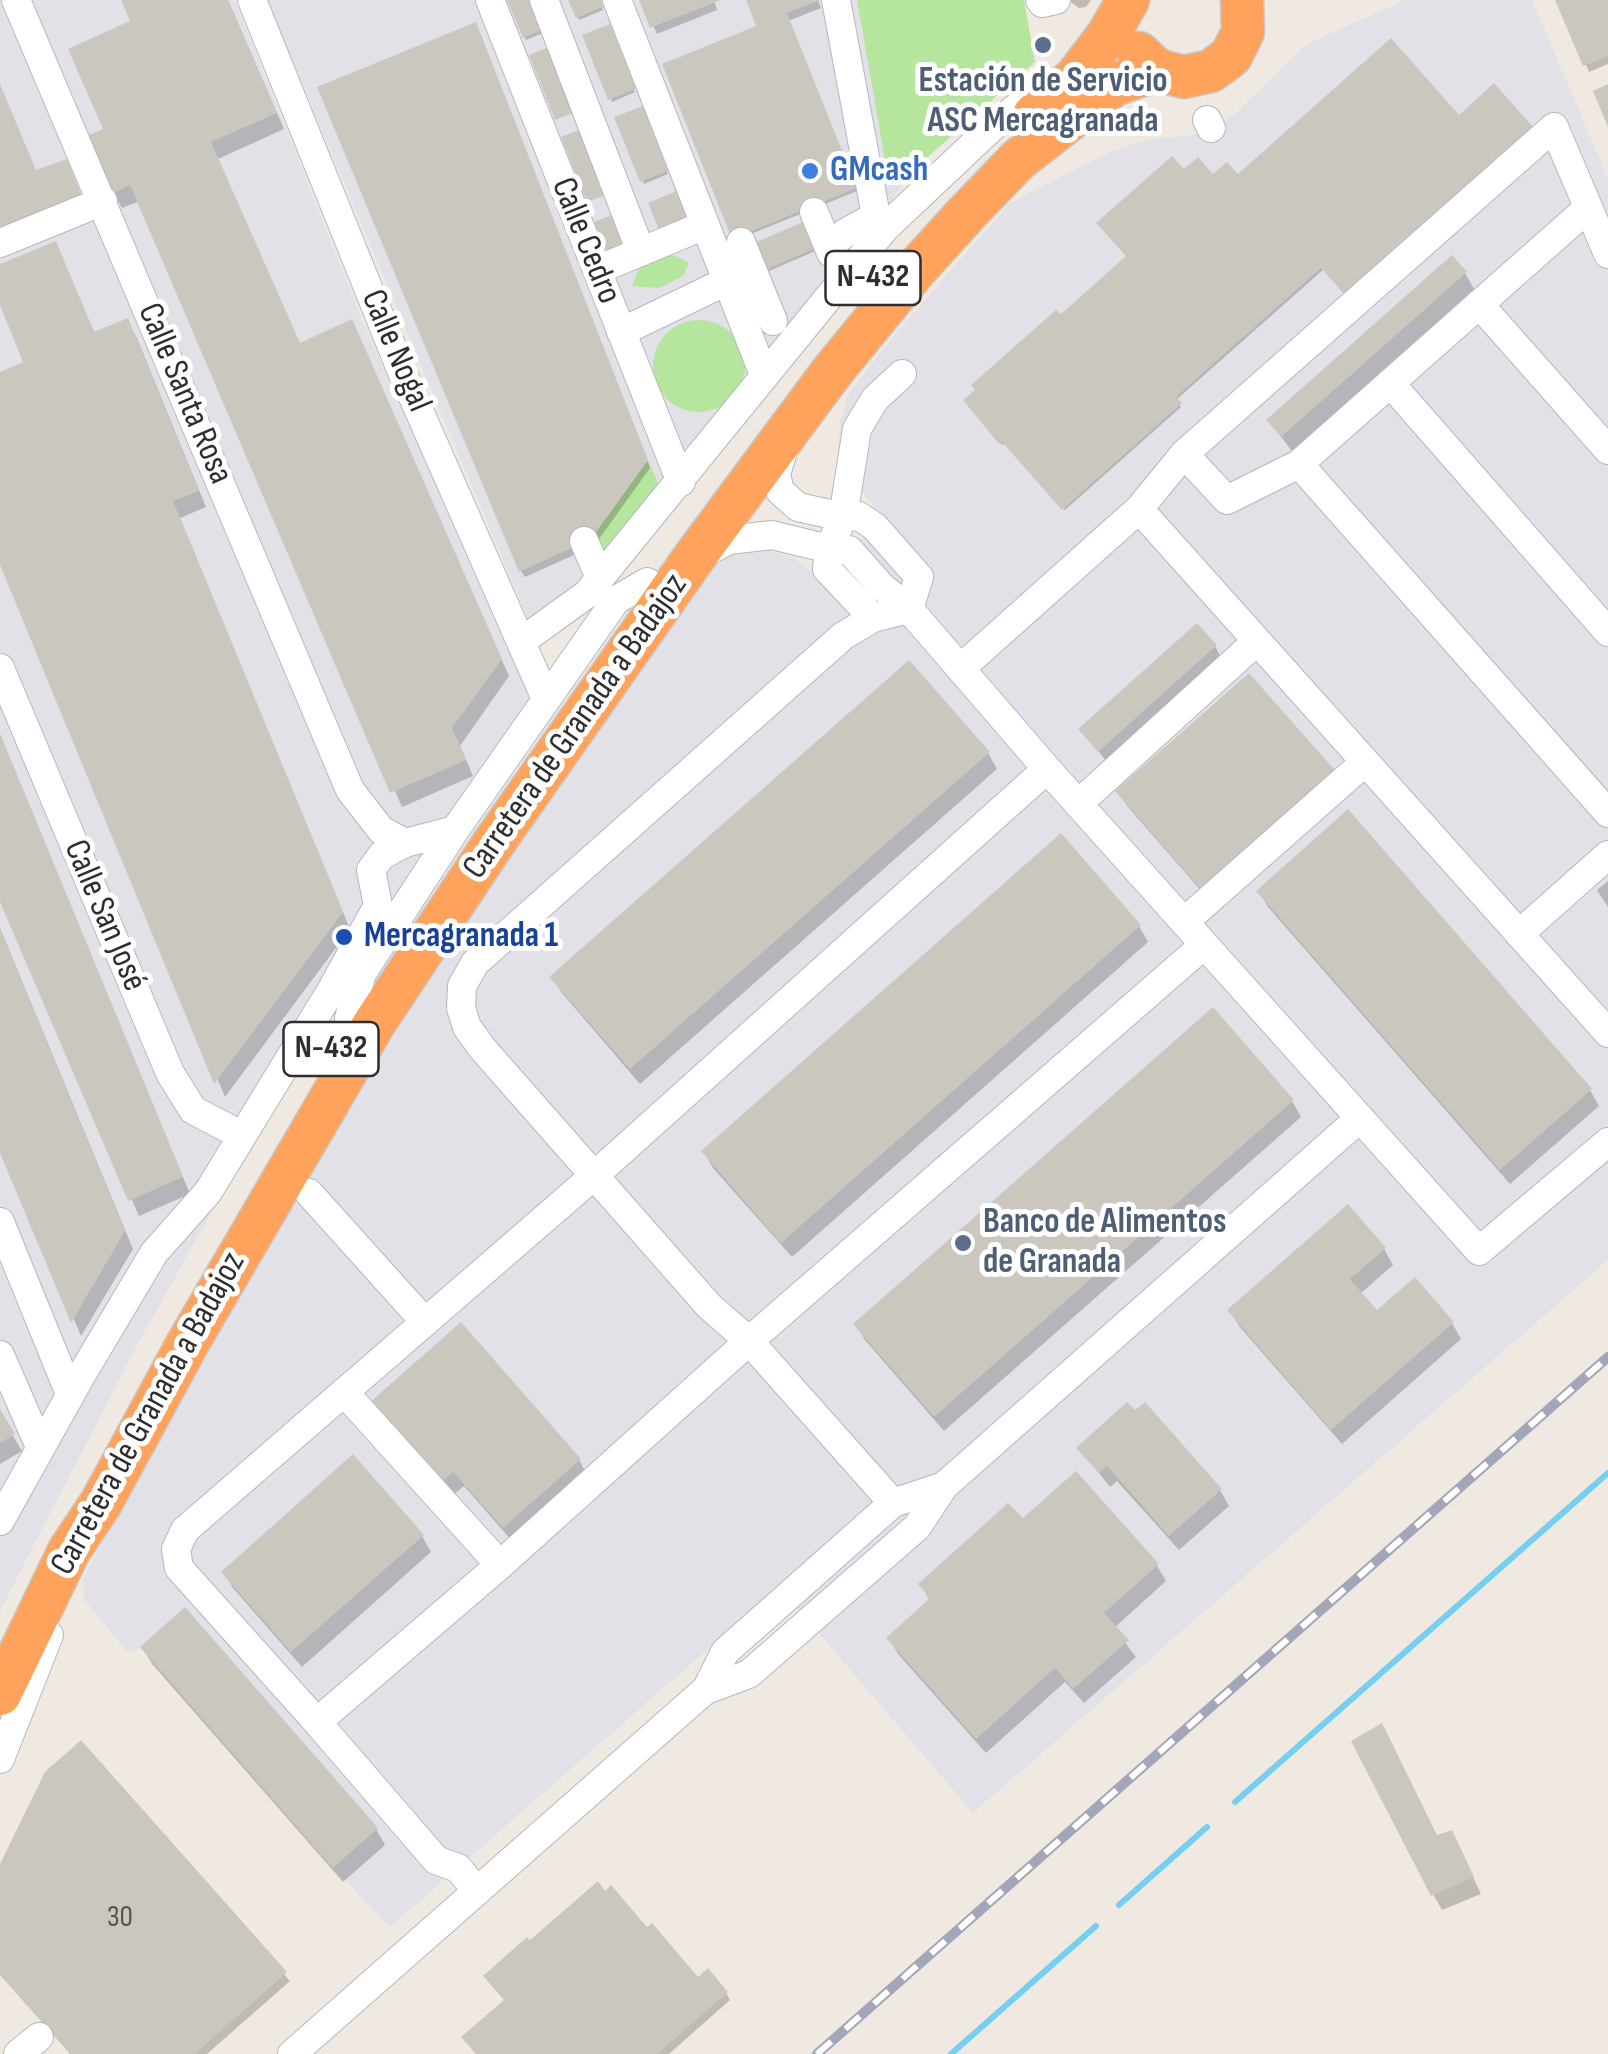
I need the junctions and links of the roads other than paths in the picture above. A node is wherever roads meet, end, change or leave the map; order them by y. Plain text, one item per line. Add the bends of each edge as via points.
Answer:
1 (16, 0) edge
2 (252, 0) edge
3 (490, 0) edge
4 (544, 0) edge
5 (563, 0) edge
6 (616, 0) edge
7 (836, 0) edge
8 (1040, 0) edge
9 (1056, 0) edge
10 (1128, 0) edge
11 (1272, 0) edge
12 (1243, 16) edge
13 (1091, 54) junction
14 (1157, 70) junction
15 (104, 201) junction
16 (1588, 208) junction
17 (814, 212) dead end
18 (881, 222) junction
19 (705, 225) junction
20 (742, 242) dead end
21 (0, 243) edge
22 (649, 248) junction
23 (1608, 254) edge
24 (597, 270) junction
25 (727, 281) junction
26 (1479, 304) junction
27 (773, 320) dead end
28 (621, 332) junction
29 (902, 374) dead end
30 (764, 375) junction
31 (1390, 383) junction
32 (790, 429) junction
33 (1608, 450) edge
34 (1184, 454) junction
35 (1300, 464) junction
36 (681, 482) junction
37 (1139, 508) junction
38 (843, 516) junction
39 (584, 541) dead end
40 (829, 549) junction
41 (693, 559) junction
42 (600, 578) junction
43 (647, 582) junction
44 (848, 590) junction
45 (889, 614) junction
46 (1608, 632) edge
47 (843, 636) junction
48 (522, 640) junction
49 (1257, 641) junction
50 (577, 654) junction
51 (0, 668) edge
52 (962, 668) junction
53 (546, 699) junction
54 (1366, 762) junction
55 (1047, 769) junction
56 (350, 790) junction
57 (1078, 804) junction
58 (1608, 814) edge
59 (455, 830) junction
60 (405, 842) junction
61 (1608, 855) edge
62 (371, 870) junction
63 (380, 922) junction
64 (1184, 922) junction
65 (1519, 934) junction
66 (1204, 945) junction
67 (349, 1018) junction
68 (1608, 1034) edge
69 (1360, 1118) junction
70 (241, 1135) junction
71 (1608, 1142) edge
72 (596, 1174) junction
73 (309, 1192) dead end
74 (0, 1222) edge
75 (425, 1322) junction
76 (749, 1341) junction
77 (0, 1354) edge
78 (76, 1384) junction
79 (344, 1392) junction
80 (40, 1447) junction
81 (944, 1486) junction
82 (893, 1503) junction
83 (101, 1504) junction
84 (0, 1520) edge
85 (500, 1565) junction
86 (0, 1652) edge
87 (706, 1690) junction
88 (0, 1694) edge
89 (317, 1722) junction
90 (0, 1760) edge
91 (477, 1891) junction
92 (292, 2054) edge

1 - 15 street, Calle Santa Rosa
2 - 48 street, Calle Nogal via 402,372
3 - 24 street, Calle Cedro
4 - 22 street
5 - 22 street
6 - 19 street
7 - 18 street
8 - 9 street
10 - 13 highway, Carretera de Granada a Badajoz / N-432
10 - 14 highway, N-432 via 1126,26 1134,48
11 - 12 highway, N-432
12 - 14 highway, N-432 via 1231,56 1211,71 1184,77
13 - 18 street via 1069,63
13 - 43 highway, Carretera de Granada a Badajoz / N-432 via 1076,77 898,244
14 - 32 highway, Carretera de Granada a Badajoz / N-432 via 1114,85 1018,160 916,269
15 - 21 street
15 - 56 street, Calle Santa Rosa
16 - 23 street
16 - 26 street
16 - 34 street via 1554,127
17 - 18 street via 830,250 845,233
18 - 30 street
19 - 22 street
19 - 25 street
20 - 27 street
22 - 24 street
24 - 28 street, Calle Cedro
25 - 28 street
25 - 30 street
26 - 31 street
26 - 33 street
28 - 36 street, Calle Cedro
29 - 38 street via 857,429
30 - 36 street
31 - 35 street
31 - 46 street
32 - 38 street via 776,474 780,492 798,507
32 - 41 highway, Carretera de Granada a Badajoz / N-432
34 - 35 street via 1227,500
34 - 37 street
35 - 58 street
36 - 42 street
37 - 49 street
37 - 52 street
38 - 40 street
38 - 45 street via 907,585
39 - 42 street
40 - 41 street via 772,535 730,540
40 - 44 street via 827,568
40 - 45 street via 849,550 882,587
41 - 83 highway, Carretera de Granada a Badajoz / N-432 via 374,1024
42 - 48 street
43 - 50 street via 616,600
43 - 67 highway, Carretera de Granada a Badajoz / N-432
44 - 45 street
44 - 47 street
45 - 47 street
45 - 52 street
47 - 72 street via 475,963 462,986 467,1027
48 - 50 street via 559,656
48 - 53 street, Calle Nogal
49 - 54 street
49 - 57 street
50 - 53 street
51 - 70 street, Calle San José via 170,1074 193,1110
52 - 55 street
53 - 59 street
54 - 64 street
54 - 65 street
55 - 57 street
55 - 72 street
56 - 60 street, Calle Santa Rosa via 380,830
56 - 62 street, Calle Santa Rosa
57 - 64 street
59 - 60 street
59 - 63 street
60 - 62 street
61 - 65 street
62 - 63 street, Calle Santa Rosa
63 - 67 street
63 - 70 street
64 - 66 street
65 - 68 street
66 - 69 street
66 - 76 street
67 - 86 highway, Carretera de Granada a Badajoz / N-432 via 170,1319
69 - 71 street via 1479,1251
69 - 81 street
70 - 78 street via 208,1192 154,1253
72 - 75 street
72 - 76 street via 709,1306
73 - 75 street
74 - 78 street
75 - 79 street
76 - 82 street
76 - 85 street
77 - 80 street
78 - 80 street
79 - 85 street
79 - 89 street via 185,1530 176,1549 179,1568
80 - 84 street
81 - 82 street
81 - 87 street
82 - 87 street via 725,1652
83 - 88 highway, Carretera de Granada a Badajoz / N-432 via 69,1552
83 - 90 street
85 - 89 street
87 - 91 street
89 - 91 street via 436,1860 458,1868
91 - 92 street

